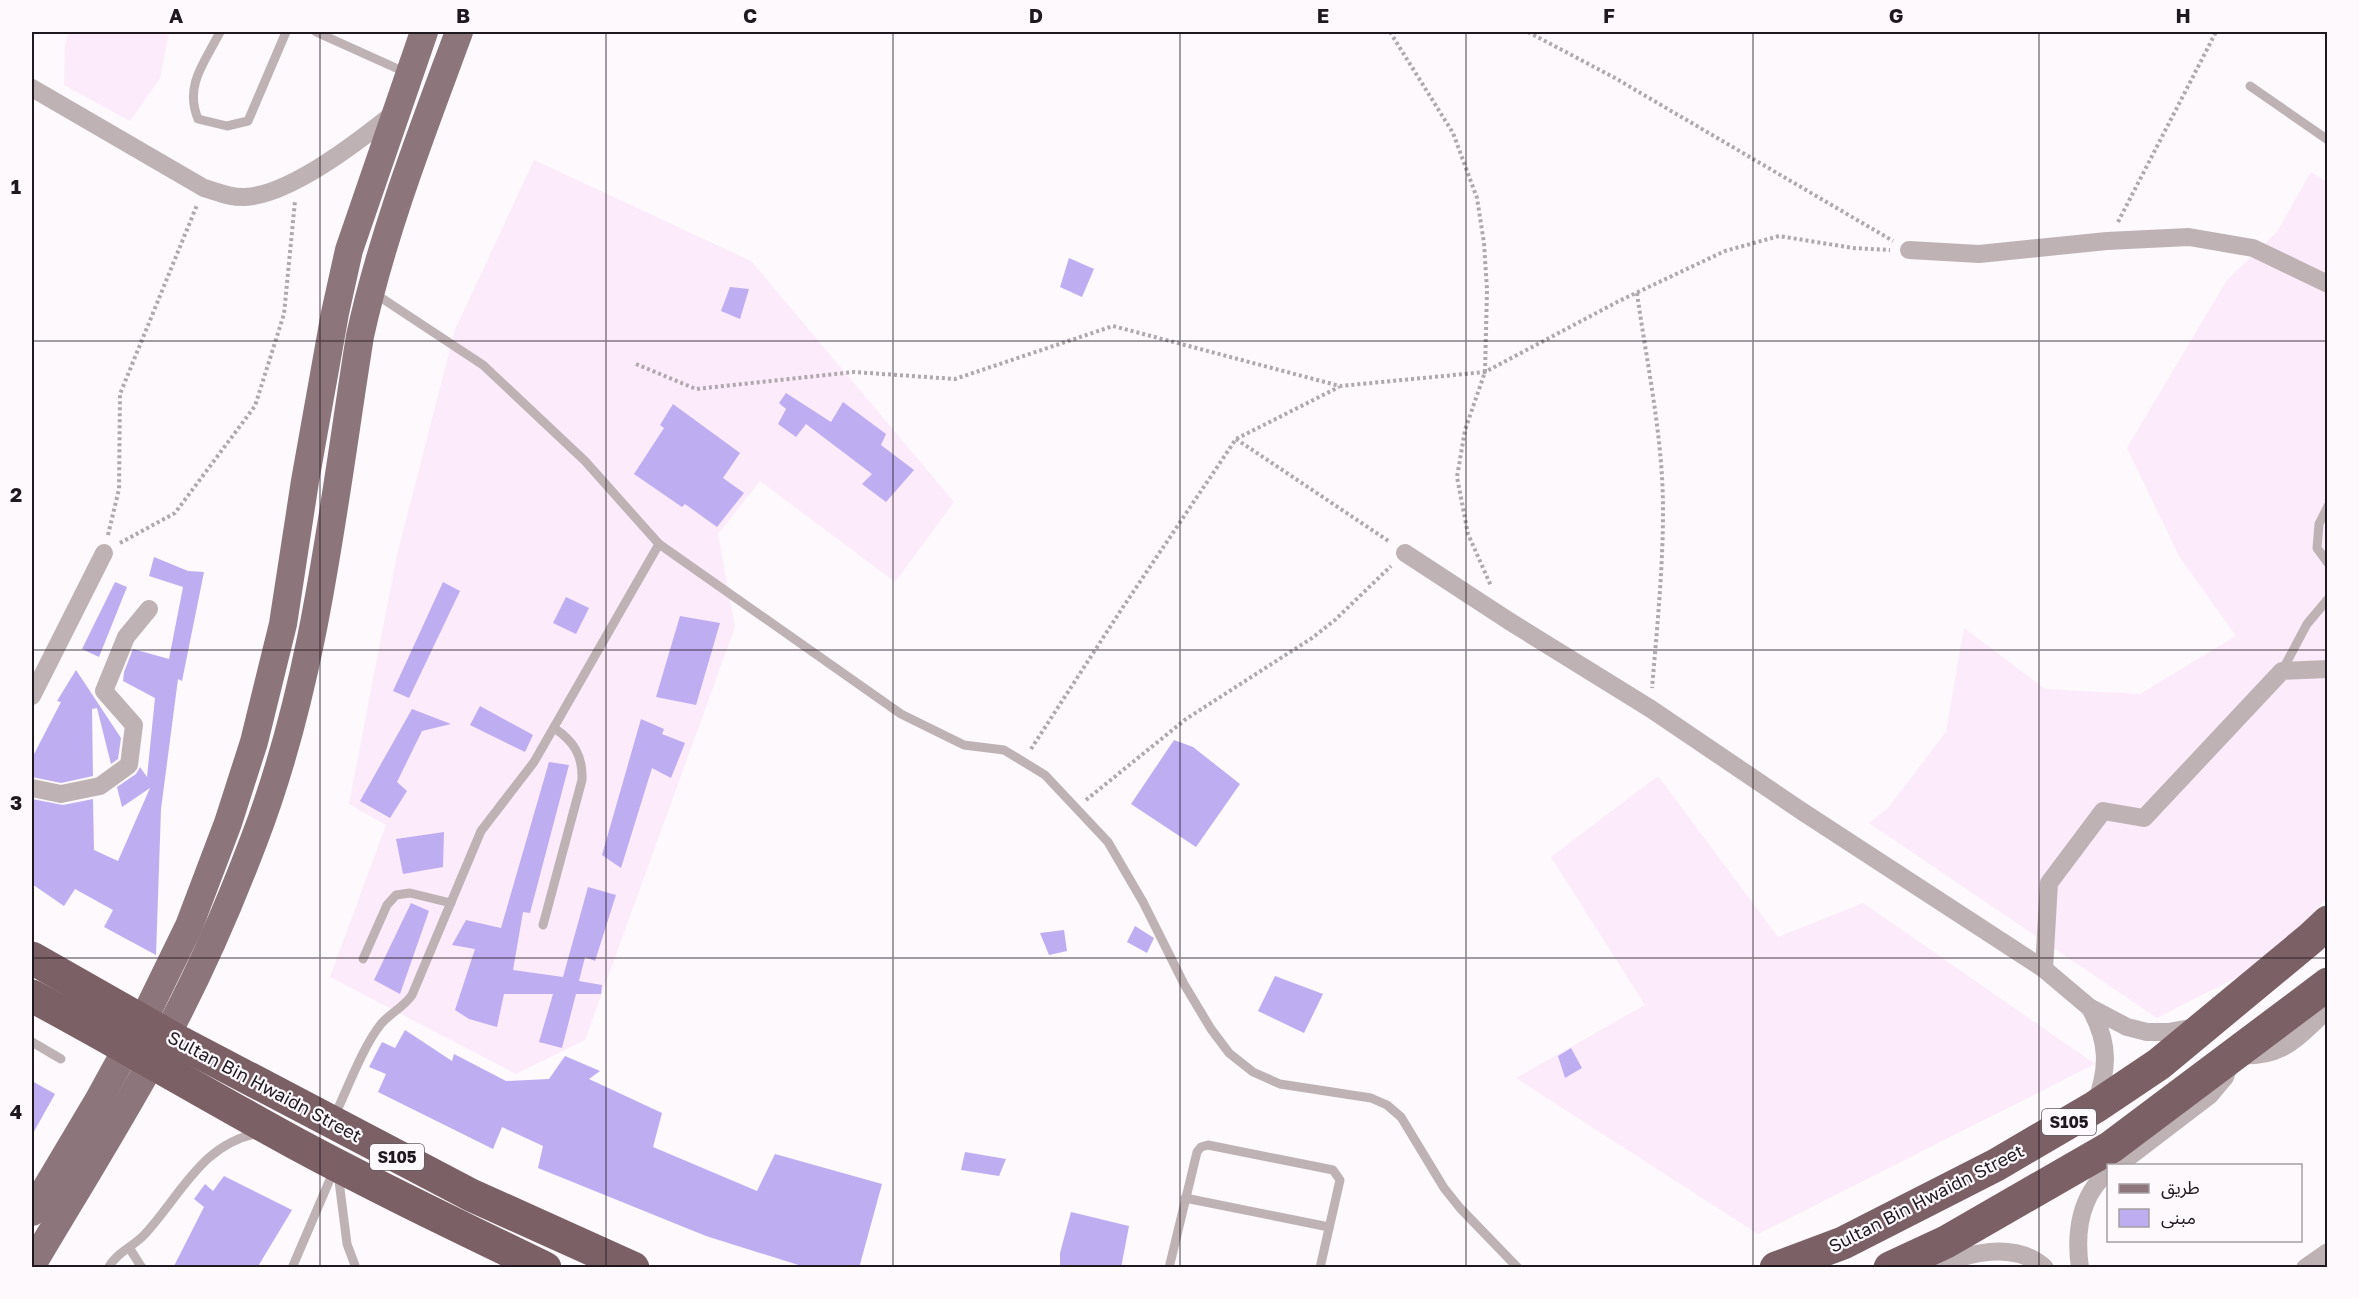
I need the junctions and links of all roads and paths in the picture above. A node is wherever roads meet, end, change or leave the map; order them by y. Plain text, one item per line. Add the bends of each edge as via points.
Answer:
1 (220, 32) edge
2 (286, 32) edge
3 (316, 32) edge
4 (424, 32) edge
5 (459, 32) edge
6 (1390, 32) edge
7 (1528, 32) edge
8 (2216, 32) edge
9 (409, 74) junction
10 (2250, 86) dead end
11 (32, 88) edge
12 (396, 111) junction
13 (2328, 140) edge
14 (297, 179) junction
15 (204, 188) junction
16 (2108, 241) junction
17 (1909, 250) junction
18 (2328, 284) edge
19 (370, 290) junction
20 (1637, 293) junction
21 (636, 364) dead end
22 (1485, 372) junction
23 (1340, 386) junction
24 (1236, 439) junction
25 (2328, 506) edge
26 (659, 544) junction
27 (104, 553) junction
28 (1405, 553) junction
29 (2328, 563) edge
30 (2328, 599) edge
31 (149, 609) dead end
32 (1509, 621) junction
33 (2328, 669) edge
34 (2282, 671) junction
35 (32, 696) edge
36 (1651, 709) junction
37 (554, 728) junction
38 (1023, 762) junction
39 (32, 788) edge
40 (1076, 808) junction
41 (451, 903) junction
42 (543, 925) dead end
43 (2323, 940) edge
44 (32, 958) edge
45 (363, 959) dead end
46 (2044, 969) junction
47 (2328, 984) edge
48 (32, 996) edge
49 (2089, 1007) junction
50 (2328, 1009) edge
51 (2208, 1023) junction
52 (147, 1041) junction
53 (32, 1042) edge
54 (2245, 1046) junction
55 (62, 1059) dead end
56 (2094, 1107) junction
57 (331, 1121) junction
58 (273, 1131) junction
59 (336, 1164) junction
60 (2120, 1164) edge
61 (2107, 1174) edge
62 (1185, 1198) junction
63 (32, 1212) edge
64 (1329, 1227) junction
65 (130, 1249) junction
66 (2328, 1252) edge
67 (32, 1265) edge
68 (108, 1268) edge
69 (142, 1268) edge
70 (292, 1268) edge
71 (356, 1268) edge
72 (545, 1268) edge
73 (633, 1268) edge
74 (1169, 1268) edge
75 (1320, 1268) edge
76 (1518, 1268) edge
77 (1776, 1268) edge
78 (1890, 1268) edge
79 (1933, 1268) edge
80 (2045, 1268) edge
81 (2080, 1268) edge
82 (2305, 1268) edge

1 - 2 lane via 193,86 192,104 198,119 227,126 248,121
3 - 9 lane
4 - 9 main road
5 - 19 main road via 402,184
6 - 22 path via 1453,133 1477,198 1487,290
7 - 17 path via 1615,78
8 - 16 path
9 - 12 main road
10 - 13 lane
11 - 15 street
12 - 14 street via 360,140
12 - 52 main road via 349,250 309,458 283,624 254,742
14 - 15 street via 244,198
14 - 27 path via 284,314 255,406 175,513
15 - 27 path via 120,394 119,489
16 - 17 street via 1979,254
16 - 18 street via 2189,237 2253,248
17 - 20 path via 1853,248 1779,236 1725,251
19 - 26 lane via 483,365 585,461
19 - 52 main road via 314,632 285,746 255,838 213,940
20 - 22 path
20 - 36 path via 1660,449 1663,509
21 - 23 path via 696,389 854,372 955,379 1113,326
22 - 23 path
22 - 32 path via 1465,430 1457,477 1468,534
23 - 24 path
24 - 28 path
24 - 38 path
25 - 29 lane via 2319,524 2317,548
26 - 37 lane
26 - 38 lane via 901,714 964,745 1004,750
27 - 35 street
28 - 32 street
28 - 40 path via 1312,638 1186,719
30 - 34 lane via 2307,624
31 - 39 street via 126,638 104,691 134,725 129,765 100,786 61,794
32 - 36 street
33 - 34 street
34 - 46 street via 2144,818 2103,811 2049,883
36 - 46 street
37 - 41 lane via 534,762 481,831
37 - 42 lane via 574,744 583,768
38 - 40 lane via 1045,775
40 - 76 lane via 1108,842 1184,984 1229,1053 1253,1072 1280,1084 1371,1098 1387,1105 1406,1124 1460,1208
41 - 45 lane via 410,893 396,895 387,905
41 - 57 lane via 412,995 376,1031
43 - 51 highway, Sultan Bin Hwaidn Street / S105
43 - 54 highway via 2320,965
44 - 52 highway, Sultan Bin Hwaidn Street / S105
46 - 49 street
47 - 54 highway, S105
48 - 52 highway, Sultan Bin Hwaidn Street / S105
49 - 51 street via 2127,1027 2147,1032 2178,1031
49 - 56 street via 2100,1025 2105,1046 2106,1067
50 - 54 street via 2283,1048 2262,1055
51 - 56 highway, Sultan Bin Hwaidn Street / S105 via 2159,1064
52 - 57 highway, Sultan Bin Hwaidn Street / S105
52 - 58 highway, Sultan Bin Hwaidn Street / S105
52 - 63 main road via 98,1101
52 - 67 main road
53 - 55 lane
54 - 60 street via 2210,1095
54 - 78 highway, S105 via 2111,1147 1946,1242
56 - 77 highway, Sultan Bin Hwaidn Street / S105 via 1996,1165 1843,1243
57 - 73 highway, Sultan Bin Hwaidn Street / S105 via 471,1195
58 - 59 highway, Sultan Bin Hwaidn Street / S105
58 - 65 lane via 238,1139 211,1154
59 - 70 lane
59 - 71 lane via 347,1244
59 - 72 highway, Sultan Bin Hwaidn Street / S105
61 - 81 street via 2093,1190 2078,1227
62 - 64 lane
62 - 64 lane via 1197,1152 1201,1147 1214,1145 1333,1170 1340,1180
62 - 74 lane
64 - 75 lane
65 - 68 lane
65 - 69 lane
66 - 82 street
79 - 80 street via 1975,1254 2008,1251

